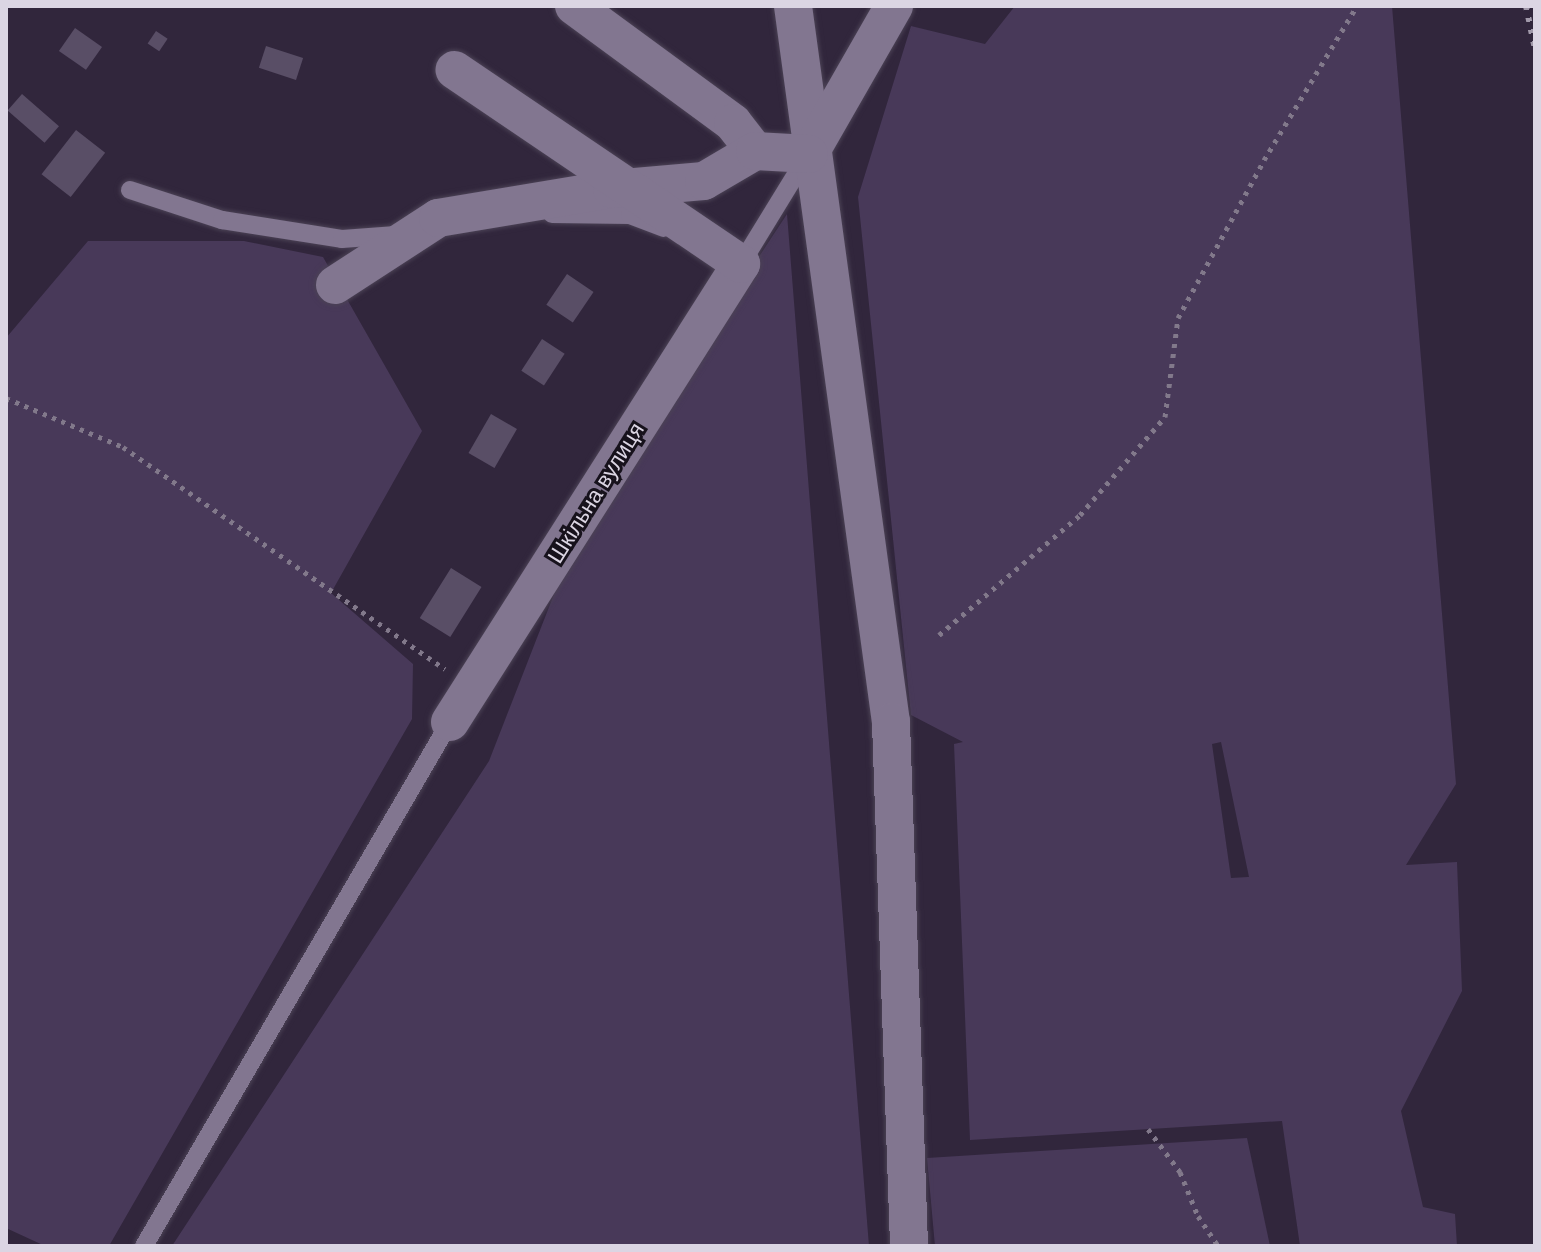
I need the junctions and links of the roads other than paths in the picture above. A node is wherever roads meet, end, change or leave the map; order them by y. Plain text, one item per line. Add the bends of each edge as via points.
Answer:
1 (574, 6) edge
2 (793, 6) edge
3 (894, 6) edge
4 (454, 70) dead end
5 (812, 149) junction
6 (755, 151) junction
7 (627, 188) junction
8 (130, 190) dead end
9 (415, 232) junction
10 (741, 264) junction
11 (335, 285) dead end
12 (450, 722) joint
13 (144, 1246) edge
14 (909, 1246) edge

1 - 6 street via 733,123
2 - 5 street
3 - 5 street
4 - 7 street
5 - 6 street
5 - 10 lane
5 - 14 street via 891,722
6 - 7 street via 704,181
7 - 9 street via 438,218
7 - 10 street
8 - 9 lane via 222,220 342,239
9 - 10 lane via 513,214 630,215 699,240
9 - 11 street
10 - 12 street, Шкільна вулиця
12 - 13 lane

